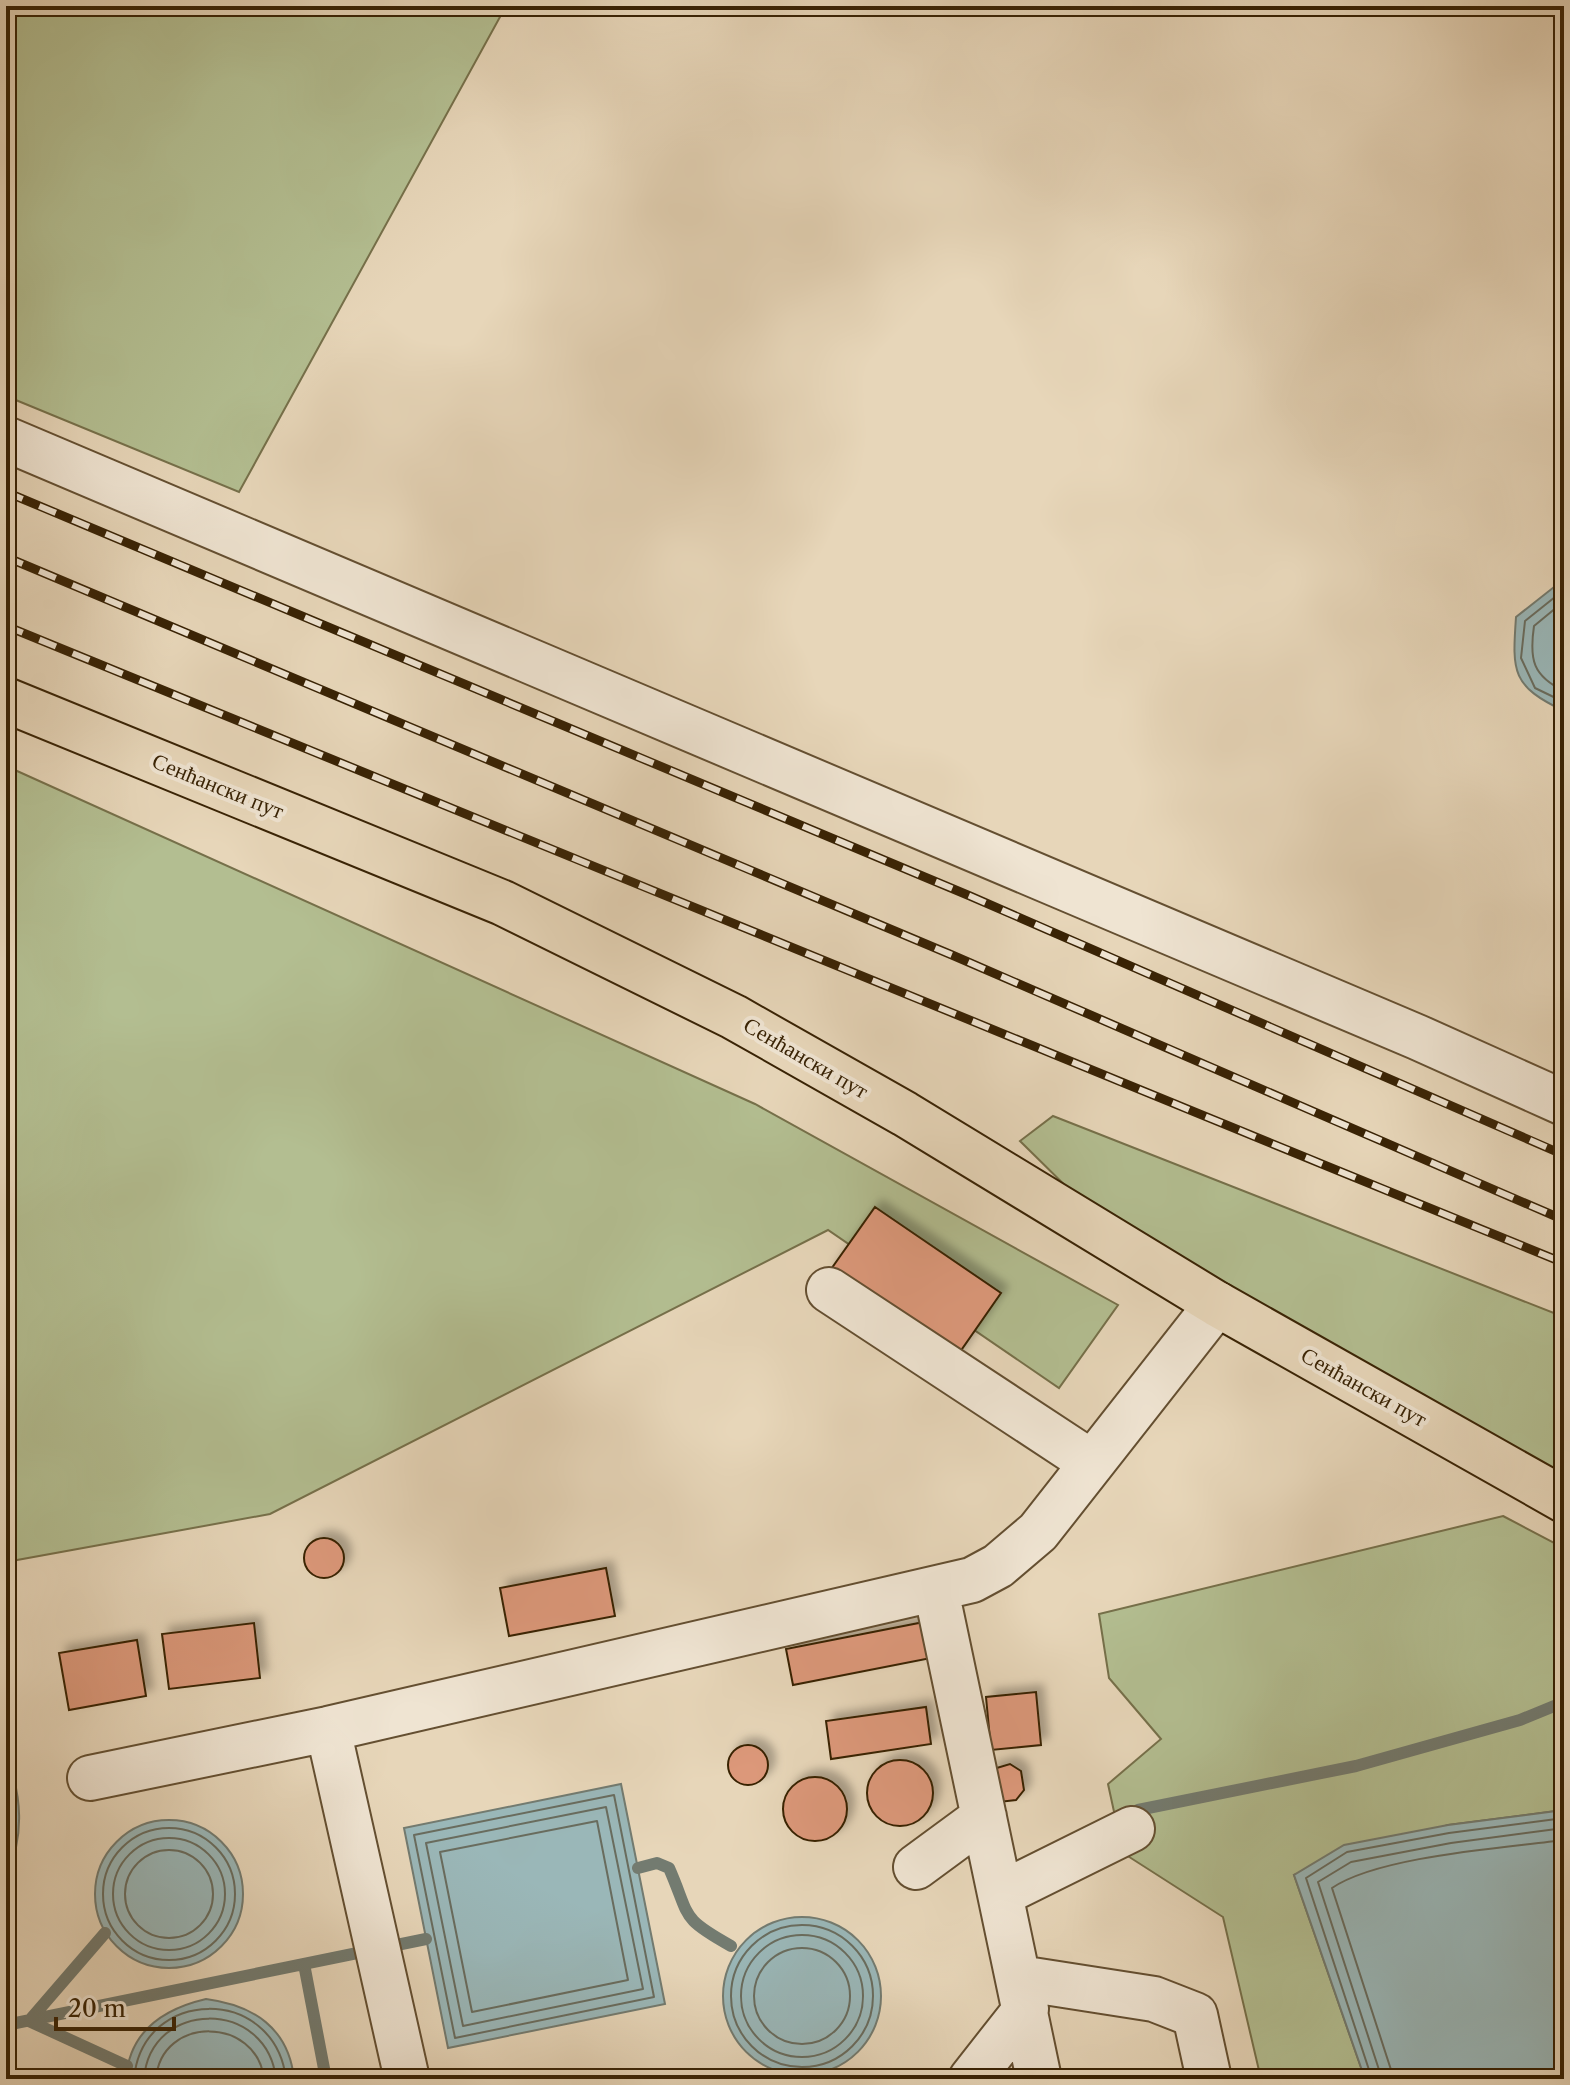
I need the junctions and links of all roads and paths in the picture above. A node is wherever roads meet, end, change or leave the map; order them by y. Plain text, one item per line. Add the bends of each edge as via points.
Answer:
1 (6, 439) edge
2 (6, 700) edge
3 (1564, 1103) edge
4 (829, 1290) dead end
5 (1217, 1304) junction
6 (1092, 1463) junction
7 (1564, 1500) edge
8 (936, 1590) junction
9 (328, 1729) junction
10 (90, 1778) dead end
11 (984, 1817) junction
12 (1132, 1829) dead end
13 (916, 1867) dead end
14 (1001, 1894) junction
15 (1022, 1994) junction
16 (407, 2079) edge
17 (971, 2079) edge
18 (1039, 2079) edge
19 (1209, 2079) edge

1 - 3 lane
2 - 5 main road, Сенћански пут via 503,903 614,956 905,1114
4 - 6 lane
5 - 6 lane
5 - 7 main road, Сенћански пут
6 - 8 lane via 1019,1551 972,1580
8 - 9 lane
8 - 11 lane
9 - 10 lane
9 - 16 lane
11 - 13 lane
11 - 14 lane
12 - 14 lane
14 - 15 lane
15 - 17 lane
15 - 18 lane
15 - 19 lane via 1154,1999 1195,2015

